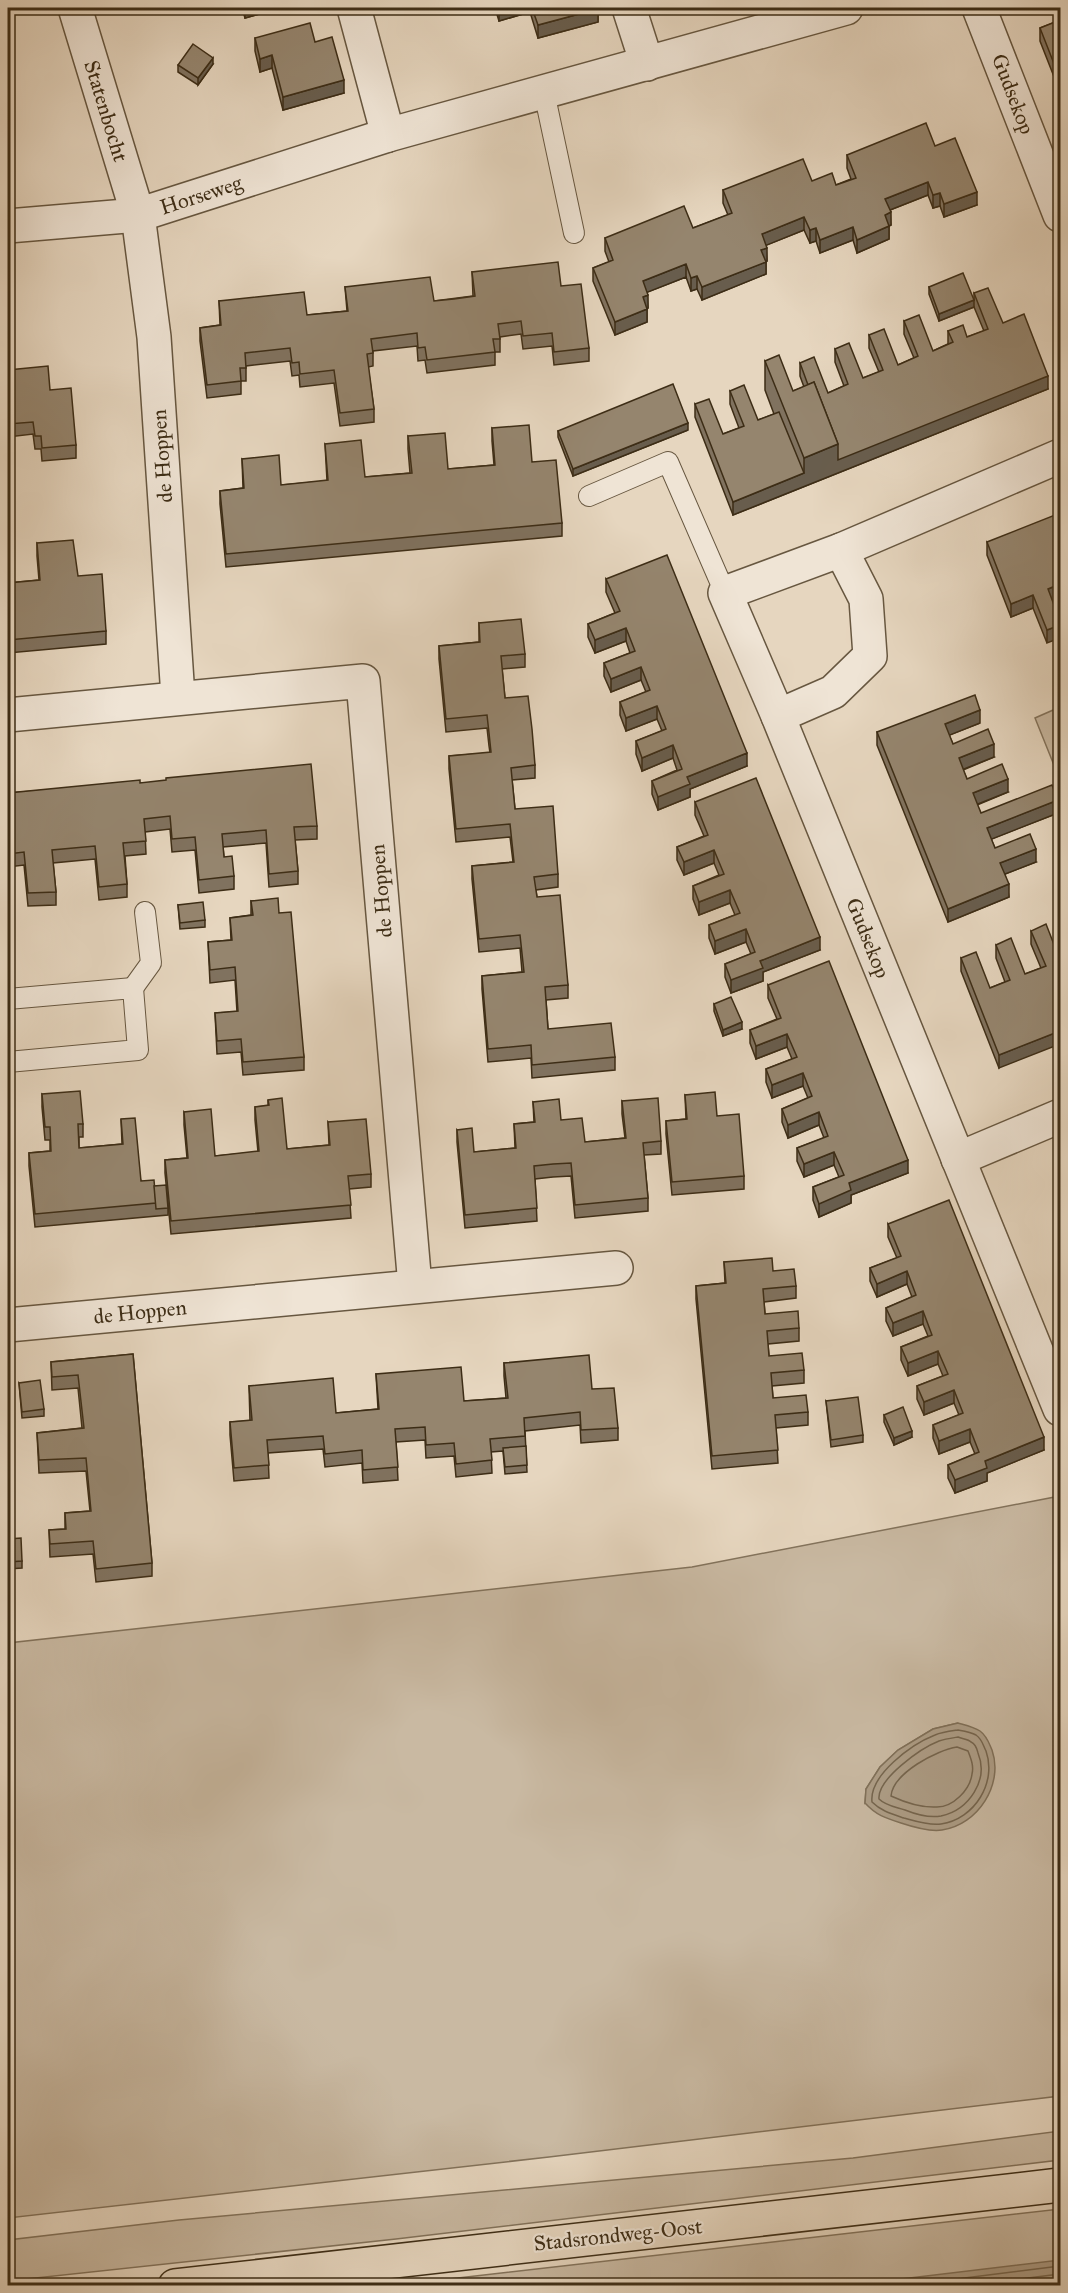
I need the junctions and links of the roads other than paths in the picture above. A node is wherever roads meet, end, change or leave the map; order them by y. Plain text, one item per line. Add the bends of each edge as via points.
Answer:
1 (75, 8) edge
2 (354, 8) edge
3 (629, 8) edge
4 (846, 8) edge
5 (980, 8) edge
6 (647, 64) junction
7 (544, 92) junction
8 (388, 135) junction
9 (138, 215) junction
10 (1060, 215) edge
11 (8, 226) edge
12 (574, 233) dead end
13 (1060, 456) edge
14 (590, 496) dead end
15 (841, 550) junction
16 (725, 593) junction
17 (178, 697) junction
18 (8, 715) edge
19 (778, 716) junction
20 (145, 912) dead end
21 (133, 988) junction
22 (8, 999) edge
23 (8, 1062) edge
24 (1060, 1116) edge
25 (958, 1159) junction
26 (616, 1268) dead end
27 (415, 1286) junction
28 (8, 1325) edge
29 (1060, 1408) edge
30 (1060, 2185) edge
31 (175, 2286) edge

1 - 9 street, Statenbocht
2 - 8 street
3 - 6 street
4 - 6 street, Horseweg
5 - 10 street, Gudsekop
6 - 7 street, Horseweg
7 - 8 street, Horseweg
7 - 12 lane
8 - 9 street, Horseweg
9 - 11 street, Horseweg
9 - 17 street, de Hoppen via 154,337
13 - 15 street
14 - 16 lane via 668,462
15 - 16 street
15 - 19 street via 866,599 870,656 833,692
16 - 19 street, Gudsekop
17 - 18 street, de Hoppen
17 - 27 street, de Hoppen via 363,681
19 - 25 street, Gudsekop
20 - 21 lane via 151,963
21 - 22 lane
21 - 23 lane via 138,1050
24 - 25 street
25 - 29 street, Gudsekop
26 - 27 street, de Hoppen
27 - 28 street, de Hoppen
30 - 31 main road, Stadsrondweg-Oost

